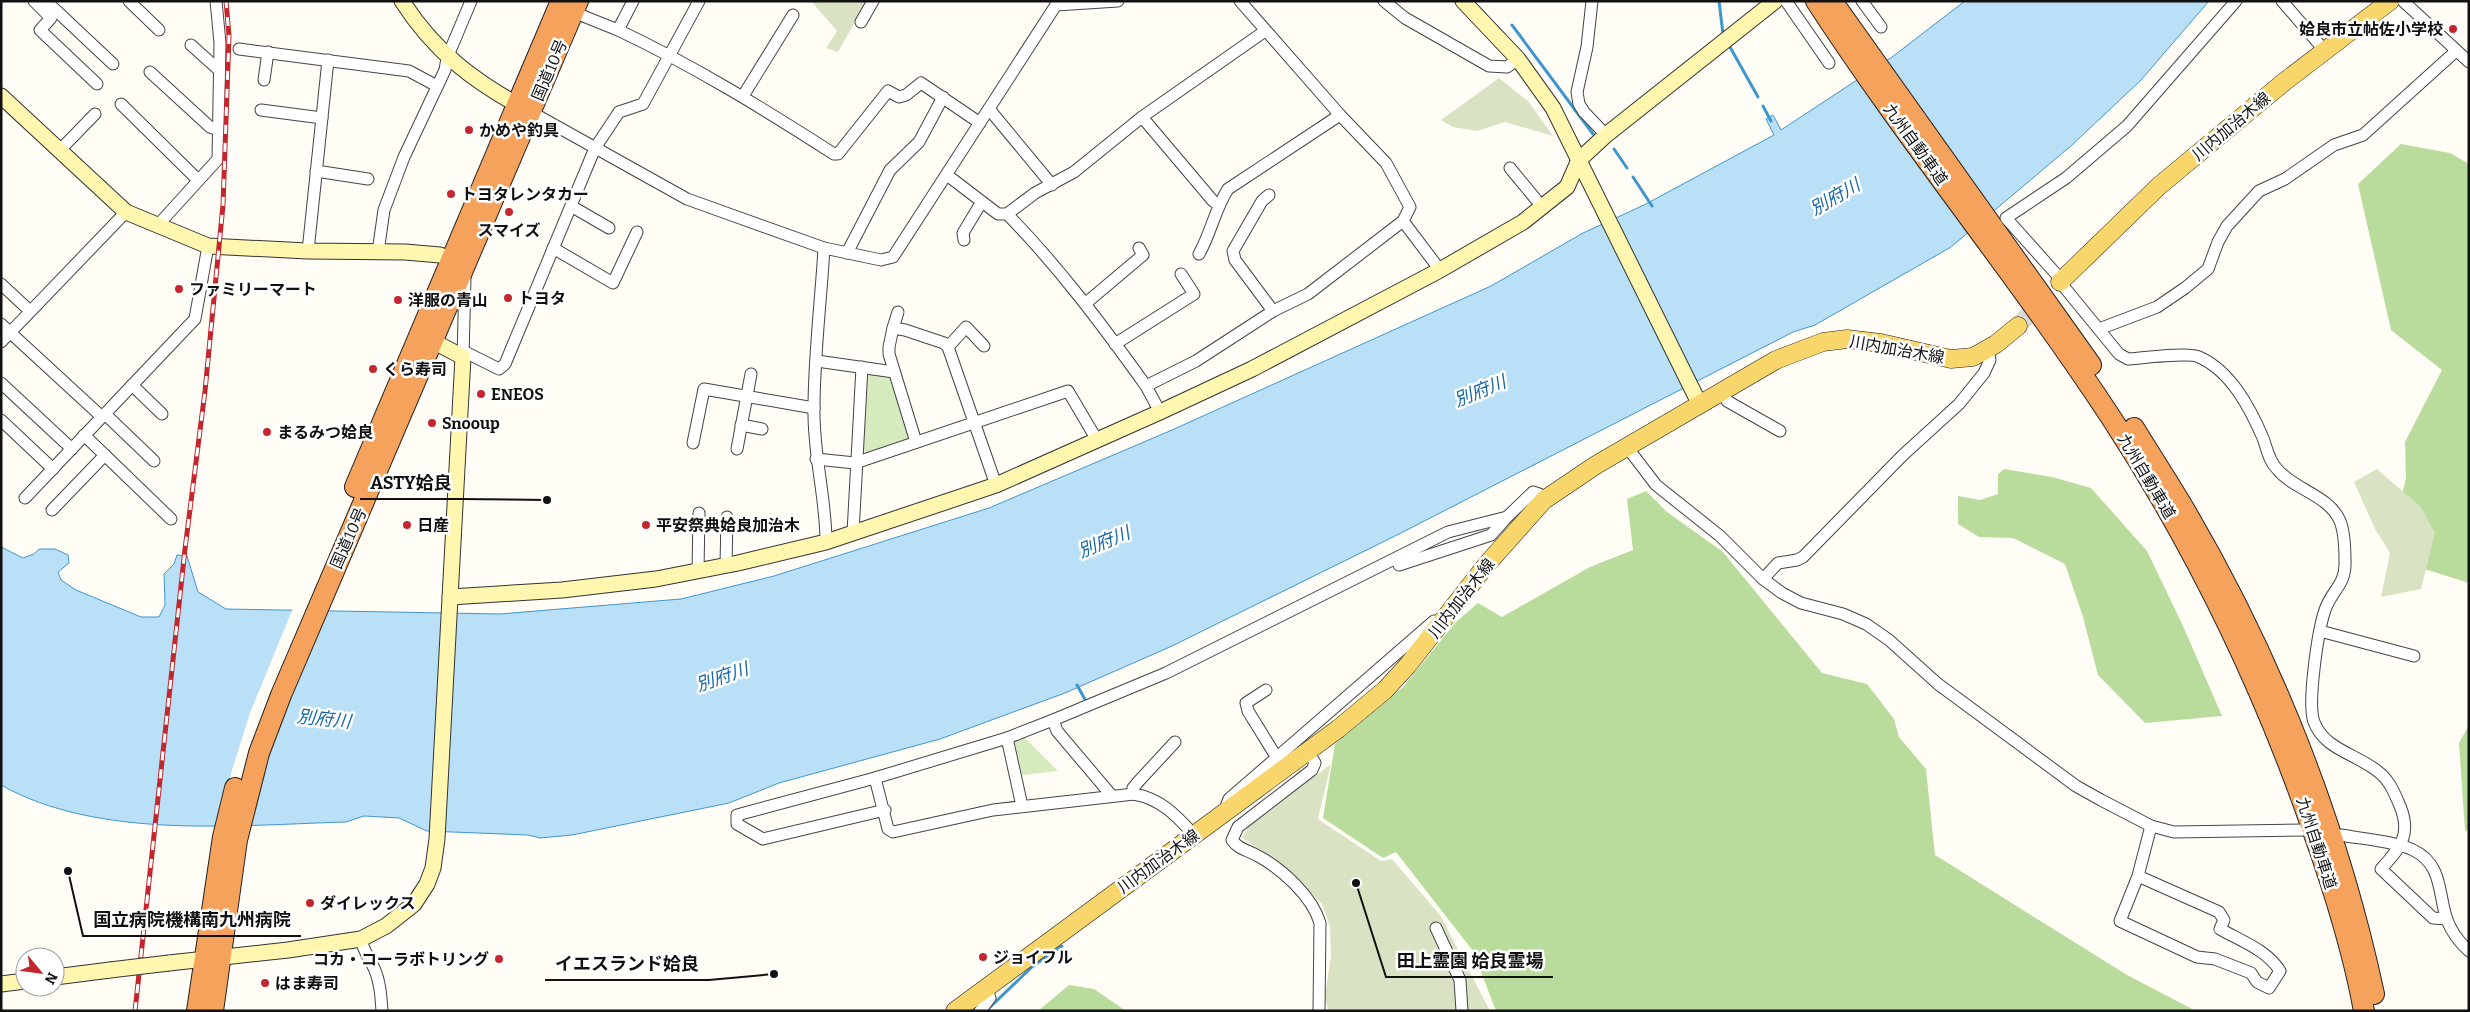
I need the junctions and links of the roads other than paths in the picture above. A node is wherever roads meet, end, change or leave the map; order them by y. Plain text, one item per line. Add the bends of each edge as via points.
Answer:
1 (34, 1) edge
2 (46, 1) edge
3 (128, 1) edge
4 (216, 1) edge
5 (402, 1) edge
6 (470, 1) edge
7 (633, 1) edge
8 (700, 1) edge
9 (873, 1) edge
10 (1118, 1) edge
11 (1240, 1) edge
12 (1384, 1) edge
13 (1463, 1) edge
14 (1592, 1) edge
15 (1775, 1) edge
16 (1786, 1) edge
17 (1816, 1) edge
18 (1832, 1) edge
19 (1862, 1) edge
20 (2236, 1) edge
21 (2282, 1) edge
22 (2390, 1) edge
23 (2404, 1) edge
24 (1056, 3) edge
25 (571, 5) edge
26 (793, 14) dead end
27 (861, 22) dead end
28 (1881, 26) dead end
29 (1841, 28) junction
30 (159, 30) dead end
31 (618, 30) junction
32 (1265, 30) junction
33 (191, 45) dead end
34 (239, 49) dead end
35 (2456, 50) junction
36 (2324, 51) junction
37 (268, 52) junction
38 (670, 54) junction
39 (447, 58) junction
40 (1518, 59) junction
41 (328, 60) junction
42 (2469, 62) edge
43 (1829, 63) dead end
44 (113, 64) dead end
45 (220, 71) junction
46 (150, 72) dead end
47 (264, 80) dead end
48 (97, 84) dead end
49 (437, 86) junction
50 (1, 96) edge
51 (743, 96) junction
52 (943, 97) junction
53 (121, 104) dead end
54 (524, 108) junction
55 (989, 109) junction
56 (260, 110) dead end
57 (95, 114) dead end
58 (1340, 115) junction
59 (1142, 117) junction
60 (322, 118) junction
61 (980, 123) junction
62 (219, 130) junction
63 (1606, 135) junction
64 (595, 148) junction
65 (60, 150) junction
66 (1579, 160) junction
67 (1510, 168) dead end
68 (316, 171) junction
69 (948, 175) junction
70 (368, 179) dead end
71 (198, 180) junction
72 (1052, 185) junction
73 (1269, 195) dead end
74 (982, 203) junction
75 (1218, 204) junction
76 (570, 206) junction
77 (1543, 208) junction
78 (126, 212) junction
79 (1007, 214) junction
80 (1403, 221) junction
81 (158, 225) junction
82 (610, 228) dead end
83 (1987, 231) junction
84 (637, 232) dead end
85 (964, 240) dead end
86 (208, 246) junction
87 (552, 248) junction
88 (824, 248) junction
89 (1140, 248) dead end
90 (308, 251) junction
91 (378, 252) junction
92 (846, 253) junction
93 (1199, 254) dead end
94 (458, 261) junction
95 (1440, 270) junction
96 (1181, 274) dead end
97 (2060, 282) junction
98 (1, 284) edge
99 (1086, 303) junction
100 (30, 311) junction
101 (1273, 311) junction
102 (898, 312) dead end
103 (1, 324) edge
104 (2018, 326) tunnel mouth
105 (893, 328) junction
106 (2099, 329) junction
107 (10, 333) junction
108 (427, 338) junction
109 (1, 342) edge
110 (1115, 344) junction
111 (984, 346) dead end
112 (948, 347) junction
113 (1988, 349) junction
114 (463, 354) junction
115 (817, 361) junction
116 (862, 367) junction
117 (894, 372) junction
118 (751, 374) dead end
119 (1, 383) edge
120 (132, 385) junction
121 (1146, 386) junction
122 (1723, 392) junction
123 (746, 397) junction
124 (1698, 400) junction
125 (814, 408) junction
126 (1160, 412) junction
127 (162, 414) dead end
128 (103, 415) junction
129 (1, 420) edge
130 (975, 423) junction
131 (741, 426) junction
132 (762, 429) dead end
133 (1780, 431) dead end
134 (84, 435) junction
135 (1097, 440) junction
136 (916, 442) junction
137 (693, 443) dead end
138 (1627, 447) junction
139 (72, 449) junction
140 (737, 450) dead end
141 (105, 455) junction
142 (816, 459) junction
143 (154, 461) dead end
144 (855, 464) junction
145 (53, 468) junction
146 (996, 484) junction
147 (25, 498) dead end
148 (1544, 500) junction
149 (52, 510) dead end
150 (699, 513) dead end
151 (727, 517) dead end
152 (1507, 517) junction
153 (171, 519) dead end
154 (853, 533) junction
155 (826, 542) junction
156 (726, 565) junction
157 (698, 571) junction
158 (1763, 579) junction
159 (1359, 583) dead end
160 (450, 603) junction
161 (1445, 620) junction
162 (2320, 631) junction
163 (2414, 656) dead end
164 (1266, 690) dead end
165 (1053, 720) junction
166 (1007, 738) junction
167 (1175, 742) dead end
168 (1308, 751) junction
169 (1277, 758) junction
170 (875, 778) junction
171 (1134, 794) junction
172 (1112, 796) junction
173 (1022, 806) junction
174 (885, 810) junction
175 (1223, 815) junction
176 (2151, 826) junction
177 (2304, 830) dead end
178 (1194, 834) junction
179 (2341, 835) dead end
180 (2401, 846) junction
181 (2138, 876) junction
182 (2447, 919) junction
183 (1436, 928) dead end
184 (361, 939) junction
185 (2469, 952) edge
186 (212, 958) junction
187 (65, 976) edge
188 (15, 982) edge
189 (1, 984) edge
190 (986, 988) junction
191 (197, 1011) edge
192 (213, 1011) edge
193 (382, 1011) edge
194 (955, 1011) edge
195 (980, 1011) edge
196 (1319, 1011) edge
197 (1462, 1011) edge
198 (2364, 1011) edge
199 (2378, 1011) edge

1 - 48 street via 51,18 40,30
2 - 44 street
3 - 30 street
4 - 45 street
5 - 39 street
6 - 39 street
7 - 31 street
8 - 38 street
9 - 27 street
10 - 24 street
11 - 32 street
12 - 40 street via 1405,18 1489,66 1507,67
13 - 40 street
14 - 63 street via 1579,104
15 - 63 street
16 - 43 street
17 - 29 highway, 九州自動車道
18 - 29 highway, 九州自動車道
19 - 28 street
20 - 97 street via 2127,126 2066,178 2006,218
21 - 36 street
22 - 36 main road, 川内加治木線
23 - 35 street
24 - 55 street
25 - 31 street
25 - 54 highway, 国道10号
26 - 51 street
29 - 83 highway, 九州自動車道
31 - 38 street
32 - 58 street
32 - 59 street
33 - 45 street
34 - 37 street
35 - 42 street
35 - 106 street via 2363,135 2334,145 2286,179 2259,190 2227,226 2208,269 2185,288 2157,307
36 - 97 main road, 川内加治木線 via 2159,186
37 - 41 street
37 - 47 street
38 - 51 street
38 - 64 street via 643,104 619,112
39 - 49 street
39 - 54 street
40 - 66 street via 1553,108
41 - 49 street via 409,71
41 - 60 street
45 - 62 street
46 - 62 street via 210,126
49 - 91 street via 384,210
50 - 65 street
51 - 52 street via 834,154 838,154 888,91 900,97 921,83
52 - 61 street
52 - 92 street via 919,142 886,176
53 - 71 street
54 - 64 street
54 - 94 highway, 国道10号
55 - 61 street
55 - 72 street
56 - 60 street
57 - 65 street
58 - 75 street via 1235,182
58 - 80 street via 1386,163 1410,207
59 - 72 street via 1074,172
59 - 75 street
60 - 68 street
61 - 69 street
62 - 71 street via 218,159
63 - 66 street
64 - 76 street
64 - 88 street via 687,199
65 - 78 street
66 - 77 street via 1567,188
66 - 124 street
67 - 77 street
68 - 70 street
68 - 90 street
69 - 74 street
69 - 92 street via 893,257 881,260
71 - 81 street
72 - 79 street
73 - 101 street via 1233,251 1235,260
74 - 79 street via 998,214
74 - 85 street via 963,233
75 - 93 street
76 - 82 street
76 - 87 street
77 - 95 street via 1500,237
78 - 81 street
78 - 100 street
79 - 99 street
80 - 95 street
80 - 101 street via 1308,294
81 - 86 street
83 - 198 highway, 九州自動車道 via 2112,419 2174,520 2217,599 2272,719 2298,785 2327,871
83 - 199 highway, 九州自動車道 via 2123,411 2186,512 2229,592 2286,714 2311,780 2354,912
84 - 87 street via 613,283
86 - 90 street
86 - 120 street via 195,319
87 - 114 street via 505,364 499,369
88 - 92 street
88 - 115 street
89 - 99 street via 1143,254
90 - 91 street
91 - 94 street via 440,255
94 - 108 highway, 国道10号
94 - 114 street
95 - 126 street via 1252,369
96 - 110 street via 1194,294
97 - 106 street
98 - 100 street
99 - 110 street
100 - 107 street
101 - 121 street via 1196,361
102 - 105 street
103 - 107 street
104 - 113 main road, 川内加治木線
105 - 112 street via 913,332
105 - 117 street via 889,347
106 - 162 street via 2128,359 2197,355 2214,366 2233,384 2246,404 2277,470 2332,509 2341,522 2344,579 2326,608
107 - 109 street
107 - 128 street
108 - 114 street
108 - 186 highway, 国道10号 via 318,590 259,753 230,838
110 - 121 street
111 - 112 street via 966,327
112 - 130 street
113 - 122 main road, 川内加治木線 via 1973,357 1951,359 1881,343 1847,339 1823,342 1776,360
113 - 158 street via 1990,360 1984,373 1959,404 1903,455 1803,557 1778,563
114 - 160 street
115 - 116 street
115 - 125 street
116 - 117 street
116 - 144 street
117 - 136 street
118 - 123 street
119 - 139 street
120 - 127 street
120 - 128 street
121 - 126 street
122 - 124 main road, 川内加治木線
122 - 133 street via 1727,401
123 - 125 street
123 - 131 street
123 - 137 street via 704,389
124 - 138 main road, 川内加治木線
125 - 142 street
126 - 135 street
128 - 134 street
128 - 143 street
129 - 145 street
130 - 135 street via 1068,391
130 - 136 street
130 - 146 street
131 - 132 street
131 - 140 street
134 - 139 street
134 - 141 street
135 - 146 street
136 - 144 street
138 - 148 main road, 川内加治木線
138 - 158 street via 1656,485 1720,536
139 - 145 street
141 - 149 street
141 - 153 street
142 - 144 street
142 - 155 street
144 - 154 street
145 - 147 street
146 - 154 street
148 - 152 street via 1533,492
148 - 161 main road, 川内加治木線 via 1487,564
150 - 157 street
151 - 156 street
152 - 159 street via 1491,535 1390,568
152 - 165 street via 1448,532 1166,673
154 - 155 street
155 - 156 street
156 - 157 street
157 - 160 street via 656,579
158 - 176 street via 1801,603 1866,624 1938,684 2076,786
160 - 184 street via 433,868 414,904 394,921
161 - 168 main road, 川内加治木線 via 1385,690
161 - 169 street via 1438,619 1431,624
162 - 163 street
162 - 180 street via 2311,713 2317,730 2327,742 2371,766 2390,785 2405,825
164 - 169 street via 1246,703
165 - 166 street
165 - 172 street via 1056,731
166 - 170 street
166 - 173 street
167 - 171 street via 1133,788
168 - 175 main road, 川内加治木線
168 - 196 street via 1315,763 1312,770 1238,827 1232,840 1237,847 1274,866 1316,911 1320,922
169 - 175 street via 1230,799
170 - 174 street
170 - 174 street via 737,815 737,824 763,839
171 - 172 street
171 - 178 street via 1147,796 1172,811
172 - 173 street
173 - 174 street via 938,820 893,832 888,828
175 - 178 main road, 川内加治木線
176 - 177 street via 2185,834
176 - 181 street
178 - 190 main road, 川内加治木線
179 - 180 street
180 - 182 street via 2422,856 2431,866 2441,887
180 - 182 street via 2381,869 2433,918
181 - 181 street via 2120,921 2197,957 2215,959 2251,973 2257,982 2268,988 2280,971 2256,948 2220,929 2224,920 2219,912
182 - 185 street via 2459,942
183 - 197 street via 1460,980
184 - 186 street
184 - 193 street via 375,969
186 - 187 street, bridge
186 - 191 highway, 国道10号
186 - 192 highway, 国道10号
188 - 189 street
190 - 194 main road, 川内加治木線
190 - 195 street via 990,998

